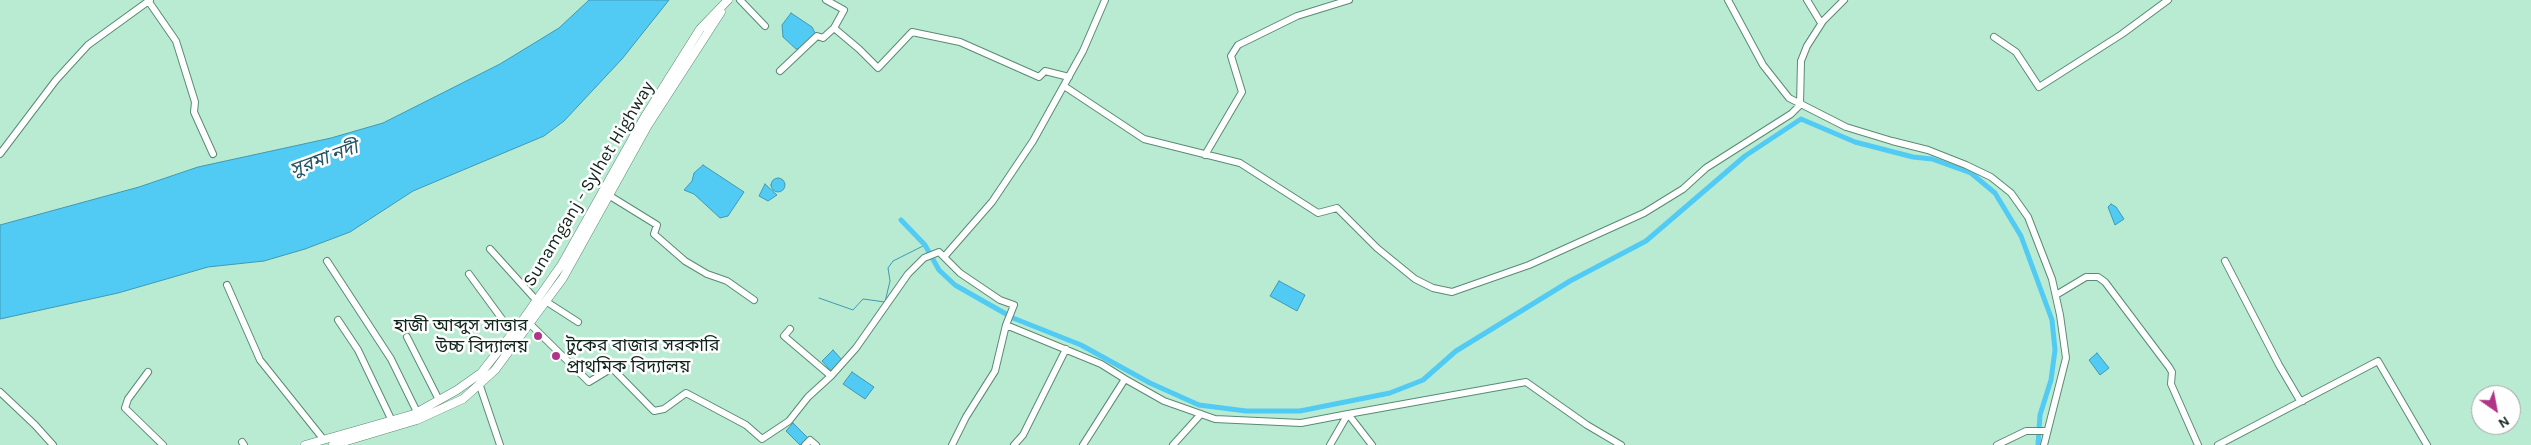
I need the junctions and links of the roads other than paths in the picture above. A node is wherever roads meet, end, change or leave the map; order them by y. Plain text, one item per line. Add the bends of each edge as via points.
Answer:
1 (729, 0) edge
2 (740, 0) edge
3 (826, 0) edge
4 (1106, 0) edge
5 (1349, 0) edge
6 (1728, 0) edge
7 (1807, 0) edge
8 (1844, 0) edge
9 (2168, 0) edge
10 (149, 1) edge
11 (1821, 23) junction
12 (765, 26) dead end
13 (834, 28) junction
14 (1994, 36) dead end
15 (780, 71) dead end
16 (678, 72) junction
17 (1069, 77) junction
18 (1064, 86) junction
19 (1800, 105) junction
20 (0, 154) edge
21 (213, 154) dead end
22 (1205, 155) junction
23 (610, 196) junction
24 (490, 248) dead end
25 (942, 254) junction
26 (326, 261) dead end
27 (2225, 261) dead end
28 (469, 274) dead end
29 (227, 285) dead end
30 (2056, 296) junction
31 (754, 300) dead end
32 (536, 301) junction
33 (547, 302) junction
34 (338, 320) dead end
35 (578, 322) dead end
36 (1006, 323) junction
37 (530, 324) junction
38 (790, 329) dead end
39 (513, 334) junction
40 (407, 337) dead end
41 (1066, 349) junction
42 (148, 372) dead end
43 (831, 376) junction
44 (1125, 379) junction
45 (480, 386) junction
46 (0, 392) edge
47 (439, 400) junction
48 (2303, 401) junction
49 (417, 412) junction
50 (1201, 414) junction
51 (1348, 414) junction
52 (392, 421) junction
53 (2046, 431) junction
54 (324, 440) junction
55 (346, 443) edge
56 (53, 445) edge
57 (163, 445) edge
58 (305, 445) edge
59 (333, 445) edge
60 (500, 445) edge
61 (804, 445) edge
62 (816, 445) edge
63 (952, 445) edge
64 (1014, 445) edge
65 (1083, 445) edge
66 (1173, 445) edge
67 (1330, 445) edge
68 (1372, 445) edge
69 (1622, 445) edge
70 (1997, 445) edge
71 (2044, 445) edge
72 (2198, 445) edge
73 (2218, 445) edge
74 (2427, 445) edge

1 - 16 main road
1 - 16 main road, Sunamganj - Sylhet Highway via 700,29
2 - 12 street
3 - 13 street via 844,10
4 - 17 street
5 - 22 street via 1297,16 1238,45 1231,56 1242,92
6 - 19 street via 1763,65 1789,98
7 - 11 street
8 - 11 street
9 - 14 street via 2039,87 2016,52
10 - 20 street via 88,46 56,80
10 - 21 street via 176,40 195,102 194,112
11 - 19 street via 1801,61
13 - 15 street via 823,38 817,36
13 - 17 street via 878,68 912,32 960,42 1039,78 1045,71
16 - 23 main road, Sunamganj - Sylhet Highway
16 - 32 main road, Sunamganj - Sylhet Highway via 644,118 587,222
17 - 18 street
18 - 22 street via 1144,139
18 - 25 street via 1033,141 992,202 963,238
19 - 22 street via 1644,213 1529,265 1452,292 1414,279 1337,208 1318,213 1240,163
19 - 30 street via 1846,126 1928,150 1991,177 2011,193 2028,217
23 - 31 street via 657,225 654,234 685,261 706,274 727,281
23 - 33 main road, Sunamganj - Sylhet Highway
24 - 32 street
25 - 36 street via 960,273 1014,307
25 - 43 street via 924,258 908,274 856,348
26 - 49 street via 391,358
27 - 48 street via 2279,365
28 - 39 street
29 - 54 street via 260,360
30 - 53 street via 2066,358
30 - 72 street via 2086,277 2098,277 2105,282 2172,372 2171,384
32 - 39 main road, Sunamganj - Sylhet Highway
33 - 35 street
33 - 37 main road, Sunamganj - Sylhet Highway
34 - 52 street via 358,350
36 - 41 street
36 - 63 street via 995,371
37 - 43 street via 589,382 612,368 654,410 664,409 686,393 746,425 762,439 790,421 808,397
37 - 45 main road, Sunamganj - Sylhet Highway
38 - 43 street via 784,336
39 - 47 main road, Sunamganj - Sylhet Highway via 481,373
40 - 47 street
41 - 44 street
41 - 64 street via 1023,435
42 - 57 street via 125,408
44 - 50 street via 1164,401
44 - 65 street
45 - 55 main road, Sunamganj - Sylhet Highway via 417,420
45 - 60 street
46 - 56 street
47 - 49 main road, Sunamganj - Sylhet Highway
48 - 73 street
48 - 74 street via 2378,360
49 - 52 main road, Sunamganj - Sylhet Highway
50 - 51 street via 1215,420 1301,423
50 - 66 street
51 - 67 street
51 - 68 street
51 - 69 street via 1526,382
52 - 54 main road, Sunamganj - Sylhet Highway
53 - 70 street via 2032,430
53 - 71 street
54 - 58 main road, Sunamganj - Sylhet Highway
55 - 59 main road, Sunamganj - Sylhet Highway
61 - 62 street via 810,440

